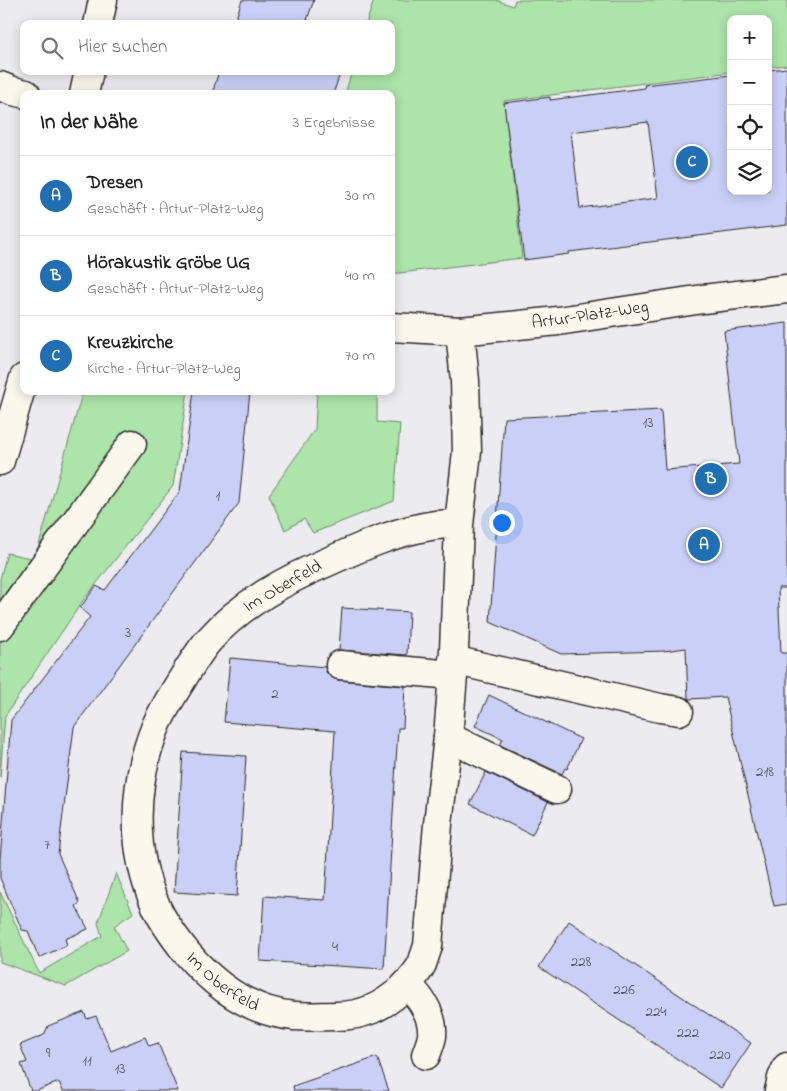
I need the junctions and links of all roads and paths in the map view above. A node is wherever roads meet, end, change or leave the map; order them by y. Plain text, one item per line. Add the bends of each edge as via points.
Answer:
1 (103, 0) edge
2 (99, 20) edge
3 (88, 75) edge
4 (0, 86) edge
5 (85, 90) edge
6 (20, 93) edge
7 (787, 289) edge
8 (395, 327) edge
9 (460, 331) junction
10 (20, 392) edge
11 (132, 444) dead end
12 (0, 461) edge
13 (460, 525) junction
14 (0, 626) edge
15 (340, 665) dead end
16 (453, 667) junction
17 (679, 711) dead end
18 (448, 737) junction
19 (557, 789) dead end
20 (407, 984) junction
21 (426, 1056) dead end
22 (787, 1066) edge
23 (779, 1091) edge

1 - 2 street
3 - 5 street
4 - 6 street
7 - 9 street, Artur-Platz-Weg via 558,321
8 - 9 street, Artur-Platz-Weg
9 - 13 street, Im Oberfeld via 466,451
10 - 12 street
11 - 14 street
13 - 16 street, Im Oberfeld
13 - 20 street, Im Oberfeld via 410,530 345,553 280,584 221,627 189,667 157,724 143,765 139,789 140,851 156,906 183,947 221,987 273,1012 294,1016 348,1016 379,1006
15 - 16 street
16 - 17 street
16 - 18 street, Im Oberfeld
18 - 19 street
18 - 20 street, Im Oberfeld via 428,946 422,964
20 - 21 street via 429,1013 432,1036
22 - 23 street

